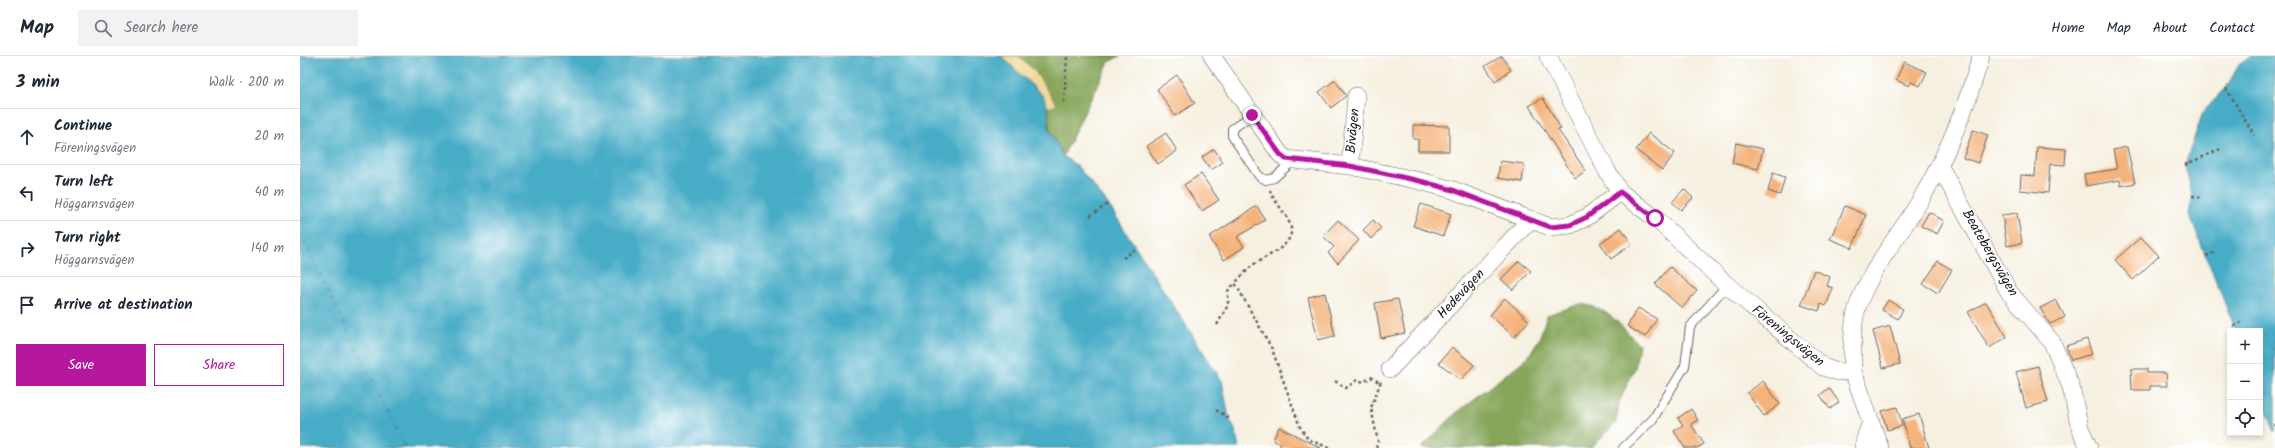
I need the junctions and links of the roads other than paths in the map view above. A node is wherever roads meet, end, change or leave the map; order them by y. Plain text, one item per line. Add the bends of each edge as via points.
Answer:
1 (1212, 56) edge
2 (1548, 56) edge
3 (1981, 56) edge
4 (1356, 96) dead end
5 (1252, 115) junction
6 (1293, 161) junction
7 (1939, 165) junction
8 (1350, 166) junction
9 (1620, 192) junction
10 (1532, 219) junction
11 (1727, 285) junction
12 (1390, 369) road end
13 (1853, 371) junction
14 (1871, 422) junction
15 (1623, 448) edge
16 (1863, 448) edge
17 (1880, 448) edge
18 (2089, 448) edge

1 - 5 street
2 - 9 street, Föreningsvägen
3 - 7 street via 1973,86
4 - 8 street, Bivägen
5 - 6 street via 1280,154
5 - 6 lane via 1232,129 1232,136 1259,176 1266,180 1274,178
6 - 8 street
7 - 13 street via 1861,297 1851,342
7 - 18 street, Beatebergsvägen via 2009,292 2052,342 2071,386 2080,428
8 - 10 street via 1453,190
9 - 10 street via 1587,217 1570,225 1550,227
9 - 11 street, Föreningsvägen via 1655,218
10 - 12 street, Hedevägen
11 - 13 street, Föreningsvägen via 1823,367 1838,372
11 - 15 lane via 1690,327 1685,366 1654,419
13 - 14 street
14 - 16 street
14 - 17 street

